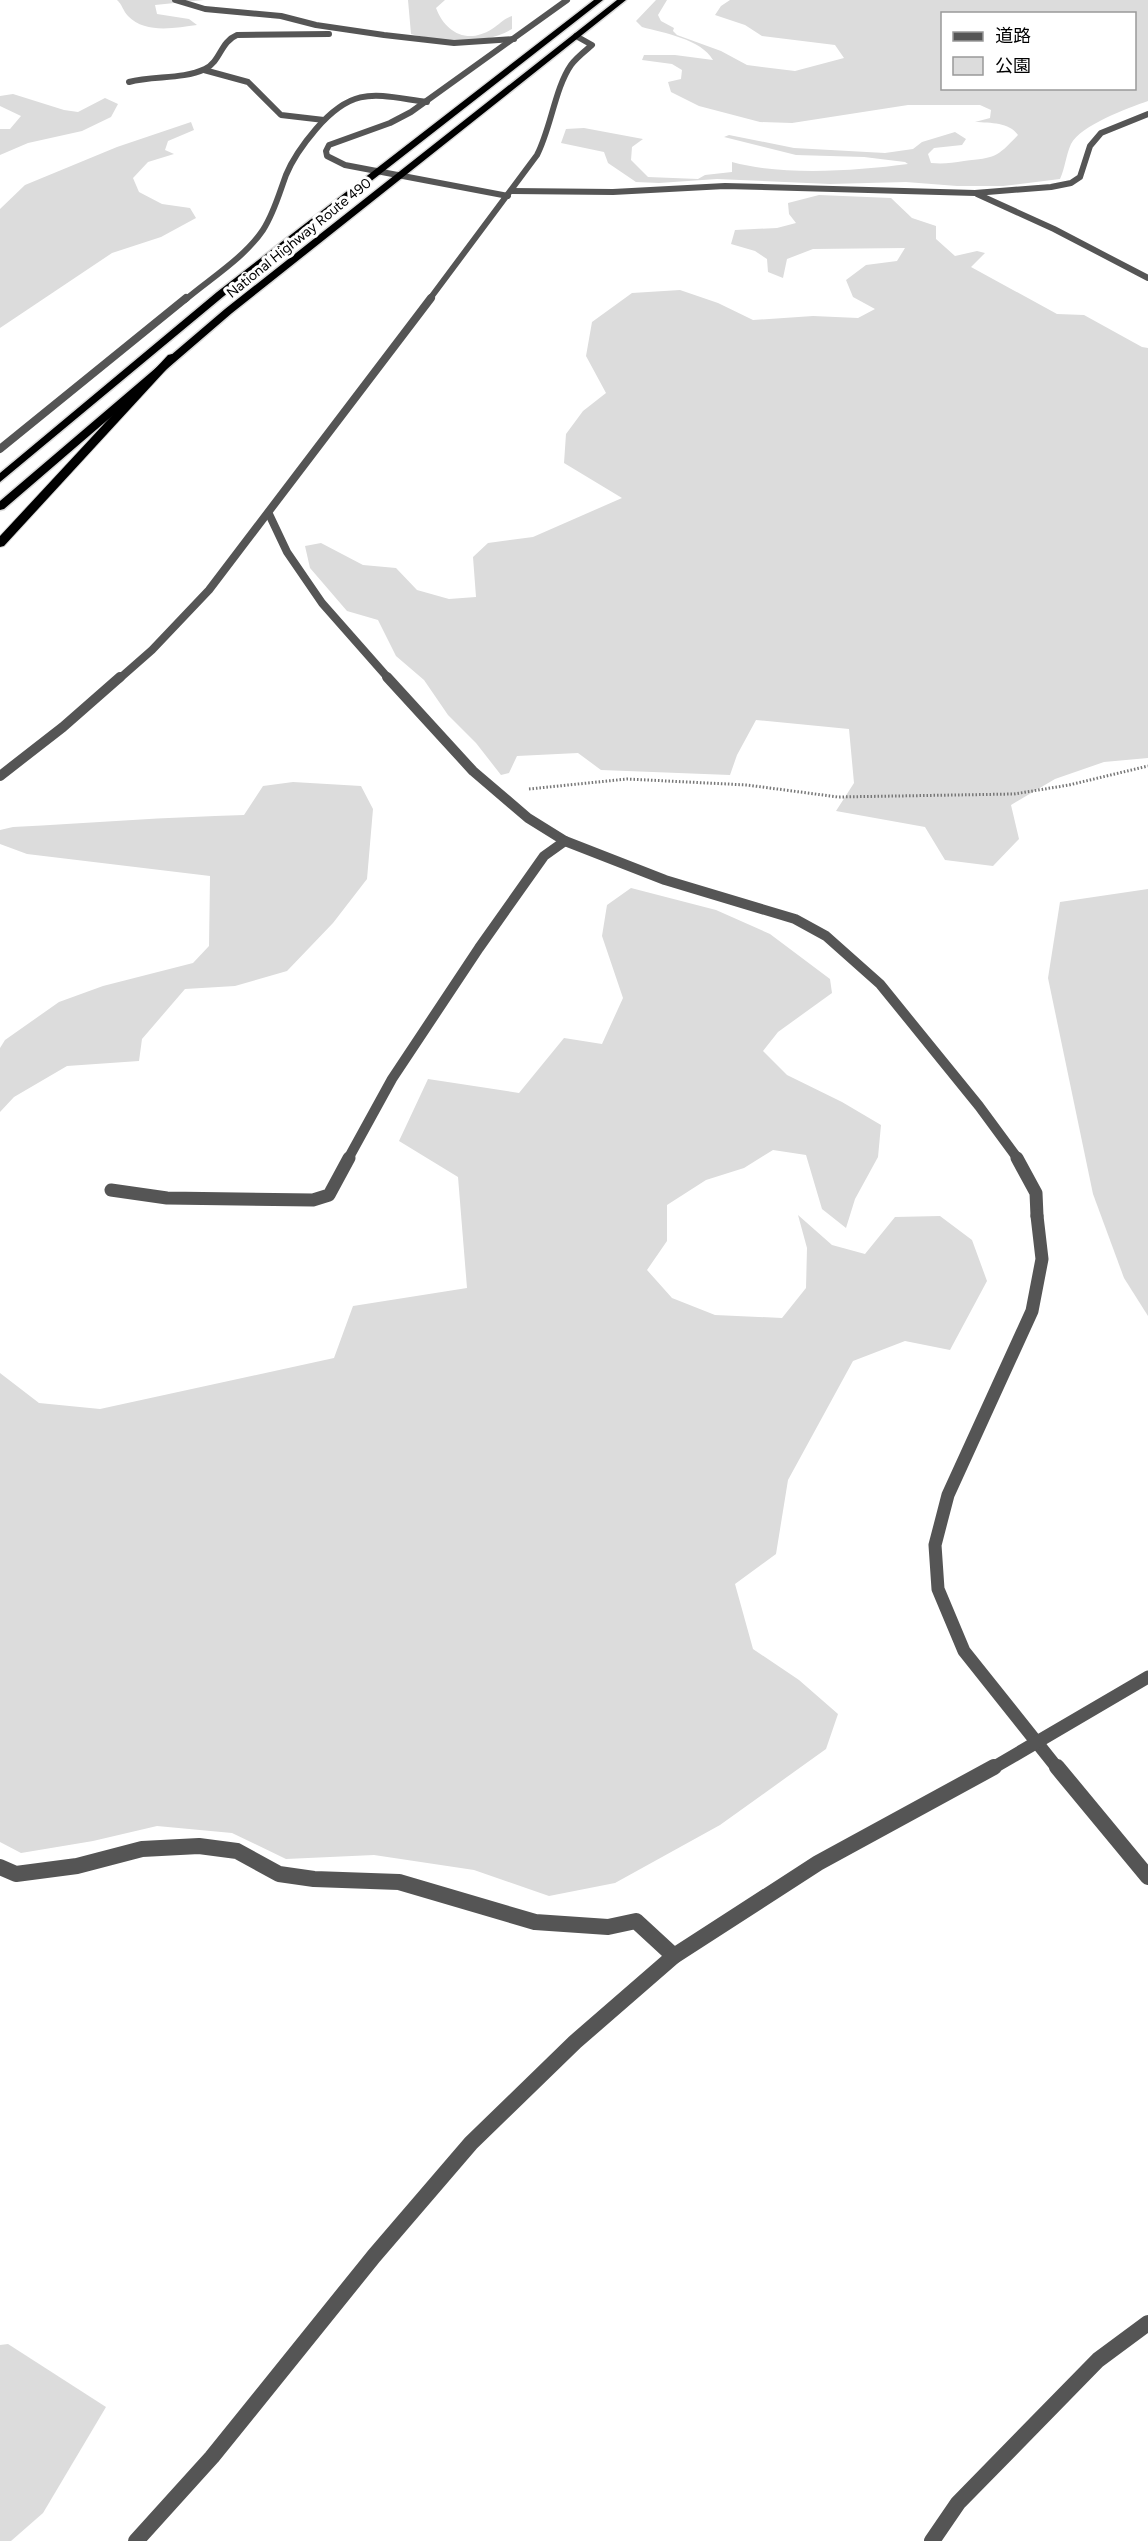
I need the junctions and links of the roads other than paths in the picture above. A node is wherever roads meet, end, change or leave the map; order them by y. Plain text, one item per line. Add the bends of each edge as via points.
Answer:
1 (175, 0) edge
2 (567, 0) edge
3 (599, 0) edge
4 (622, 0) edge
5 (384, 35) junction
6 (576, 36) junction
7 (514, 39) junction
8 (204, 70) junction
9 (129, 82) dead end
10 (427, 102) junction
11 (1148, 114) edge
12 (324, 120) junction
13 (375, 172) junction
14 (398, 176) junction
15 (975, 193) junction
16 (510, 194) junction
17 (1148, 278) edge
18 (172, 357) junction
19 (0, 449) edge
20 (0, 479) edge
21 (0, 507) edge
22 (268, 514) junction
23 (0, 543) edge
24 (0, 776) edge
25 (565, 841) junction
26 (111, 1190) dead end
27 (1148, 1677) edge
28 (1037, 1744) junction
29 (0, 1868) edge
30 (1148, 1877) edge
31 (674, 1956) junction
32 (1148, 2323) edge
33 (136, 2541) edge
34 (932, 2541) edge

1 - 5 street via 205,9 280,16 316,26
2 - 7 street
3 - 13 highway, National Highway Route 490
4 - 6 highway, National Highway Route 490
5 - 7 street via 454,43
5 - 8 street via 237,35 221,45 214,63
6 - 14 highway, National Highway Route 490
6 - 16 street via 592,45 571,65 547,135
7 - 10 street
8 - 9 street
8 - 12 street via 248,82 281,115
10 - 12 street via 364,97 346,101
10 - 13 street via 390,123 329,145 327,156 334,161
11 - 15 street via 1101,133 1090,146 1080,177 1071,183
12 - 19 street via 292,163 273,214 250,246
13 - 14 street
13 - 20 highway, National Highway Route 490 via 161,342
14 - 16 street
14 - 18 highway, National Highway Route 490
15 - 16 street via 724,186
15 - 17 street
16 - 22 street
18 - 21 highway, National Highway Route 490
18 - 23 highway
22 - 24 street via 208,590 152,650
22 - 25 street via 287,552 322,603 404,696 474,771 528,818
25 - 26 street via 544,856 479,948 393,1079 329,1195 313,1200 167,1198
25 - 28 street via 664,880 795,919 826,936 880,984 1021,1163 1036,1193 1042,1259 1032,1311 948,1495 935,1545 938,1589 964,1651
27 - 28 street
28 - 30 street
28 - 31 street via 818,1863
29 - 31 street via 16,1874 77,1866 142,1850 199,1846 237,1851 279,1874 399,1882 535,1922 608,1927 636,1921
31 - 33 street via 575,2042 471,2143 212,2457
32 - 34 street via 1098,2360 958,2503

